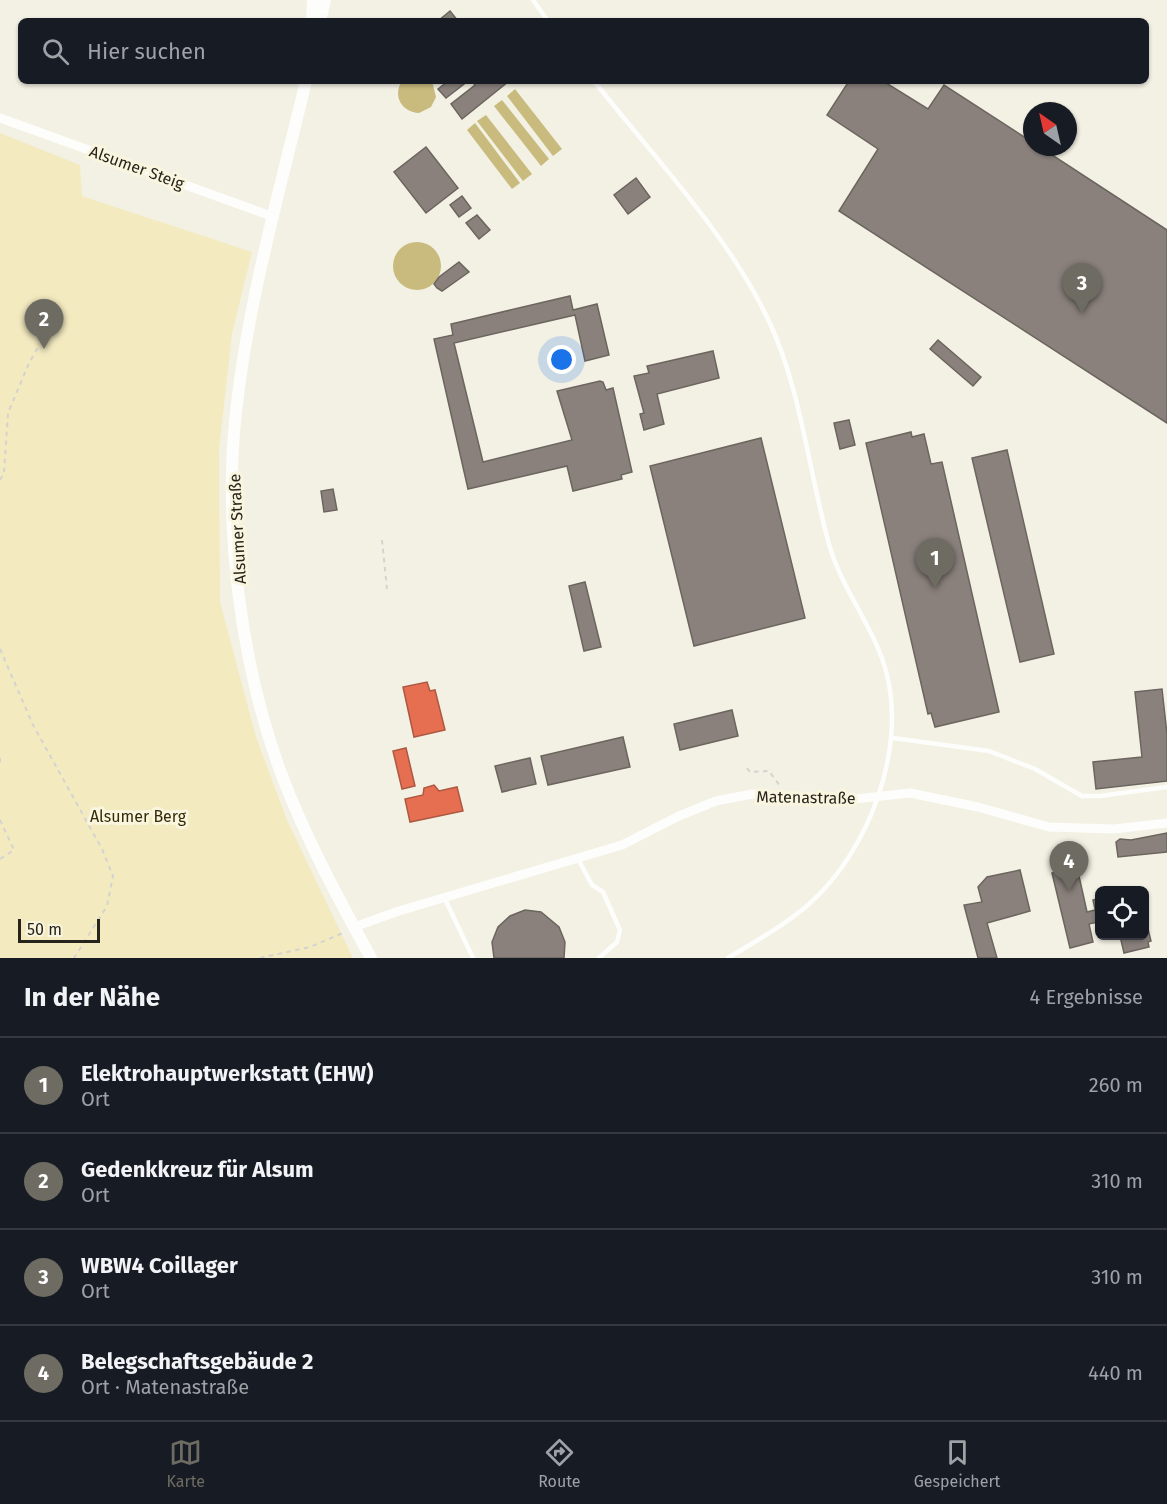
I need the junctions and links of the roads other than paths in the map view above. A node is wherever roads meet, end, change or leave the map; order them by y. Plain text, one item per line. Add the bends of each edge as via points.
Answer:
1 (313, 0) edge
2 (325, 0) edge
3 (533, 0) edge
4 (312, 18) edge
5 (321, 18) edge
6 (546, 18) edge
7 (305, 84) edge
8 (596, 84) edge
9 (0, 118) edge
10 (274, 217) junction
11 (893, 738) junction
12 (1167, 787) edge
13 (1167, 823) edge
14 (578, 859) junction
15 (444, 897) junction
16 (354, 927) junction
17 (371, 958) edge
18 (473, 958) edge
19 (599, 958) edge
20 (728, 958) edge

1 - 4 street
2 - 5 street
3 - 6 lane
7 - 10 street, Alsumer Straße
8 - 11 lane via 702,218 767,317 788,376 830,546 882,658
9 - 10 street, Alsumer Steig
10 - 16 street, Alsumer Straße via 248,331 236,413 237,572 247,643 280,771
11 - 12 lane via 989,752 1035,769 1082,796
11 - 20 lane via 872,812 844,865 810,903
13 - 14 street, Matenastraße via 1114,829 1049,827 910,793 846,800 752,794 716,801 622,845
14 - 15 street, Matenastraße
14 - 19 lane via 592,885 603,892 620,930 617,942
15 - 16 street, Matenastraße
15 - 18 lane
16 - 17 street, Alsumer Straße

